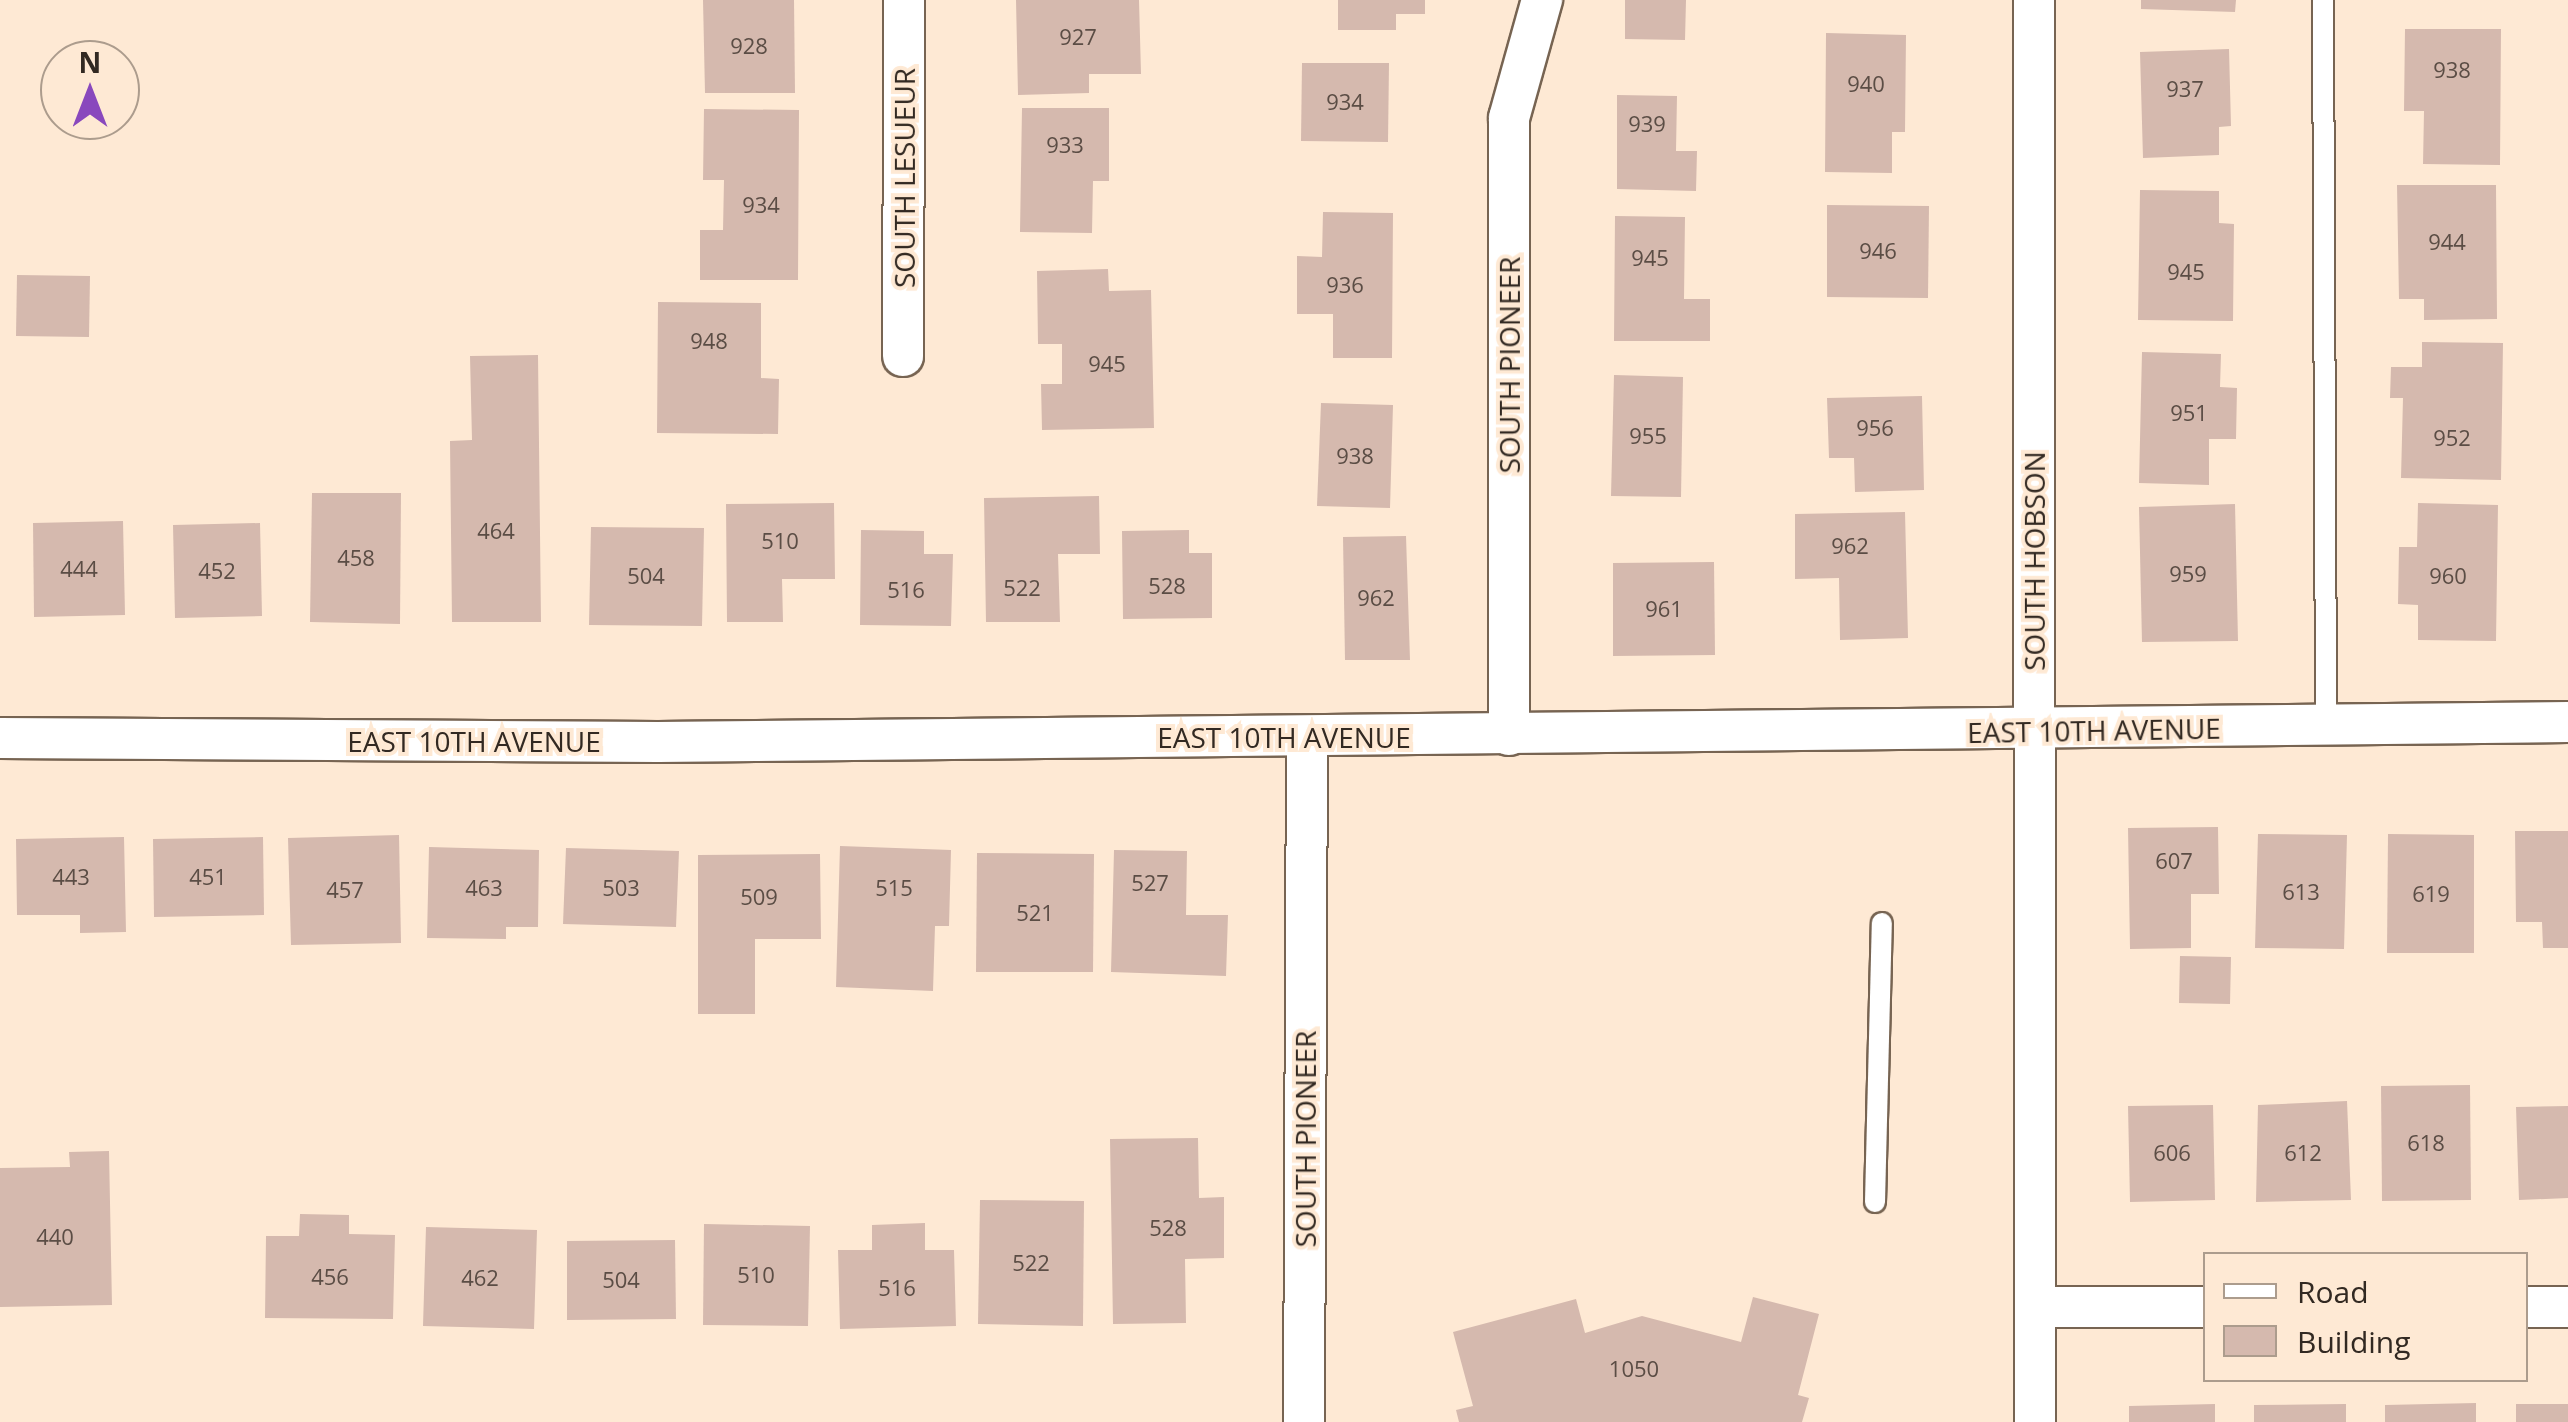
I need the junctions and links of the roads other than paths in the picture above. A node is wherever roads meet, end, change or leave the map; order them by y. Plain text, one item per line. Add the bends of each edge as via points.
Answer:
1 (904, 0) edge
2 (1542, 0) edge
3 (2034, 0) edge
4 (2323, 0) edge
5 (904, 356) dead end
6 (2568, 722) edge
7 (2326, 726) junction
8 (2034, 731) junction
9 (1509, 735) junction
10 (1307, 736) junction
11 (0, 738) edge
12 (1882, 922) dead end
13 (1874, 1202) dead end
14 (2034, 1306) junction
15 (2203, 1306) edge
16 (2528, 1306) edge
17 (2568, 1306) edge
18 (1304, 1422) edge
19 (2034, 1422) edge

1 - 5 street, SOUTH LESUEUR
2 - 9 street, SOUTH PIONEER via 1509,118
3 - 8 street, SOUTH HOBSON
4 - 7 lane
6 - 7 street, EAST 10TH AVENUE
7 - 8 street, EAST 10TH AVENUE
8 - 9 street, EAST 10TH AVENUE
8 - 14 street, SOUTH HOBSON
9 - 10 street, EAST 10TH AVENUE
10 - 11 street, EAST 10TH AVENUE
10 - 18 street, SOUTH PIONEER
12 - 13 lane
14 - 15 street
14 - 19 street, SOUTH HOBSON
16 - 17 street

